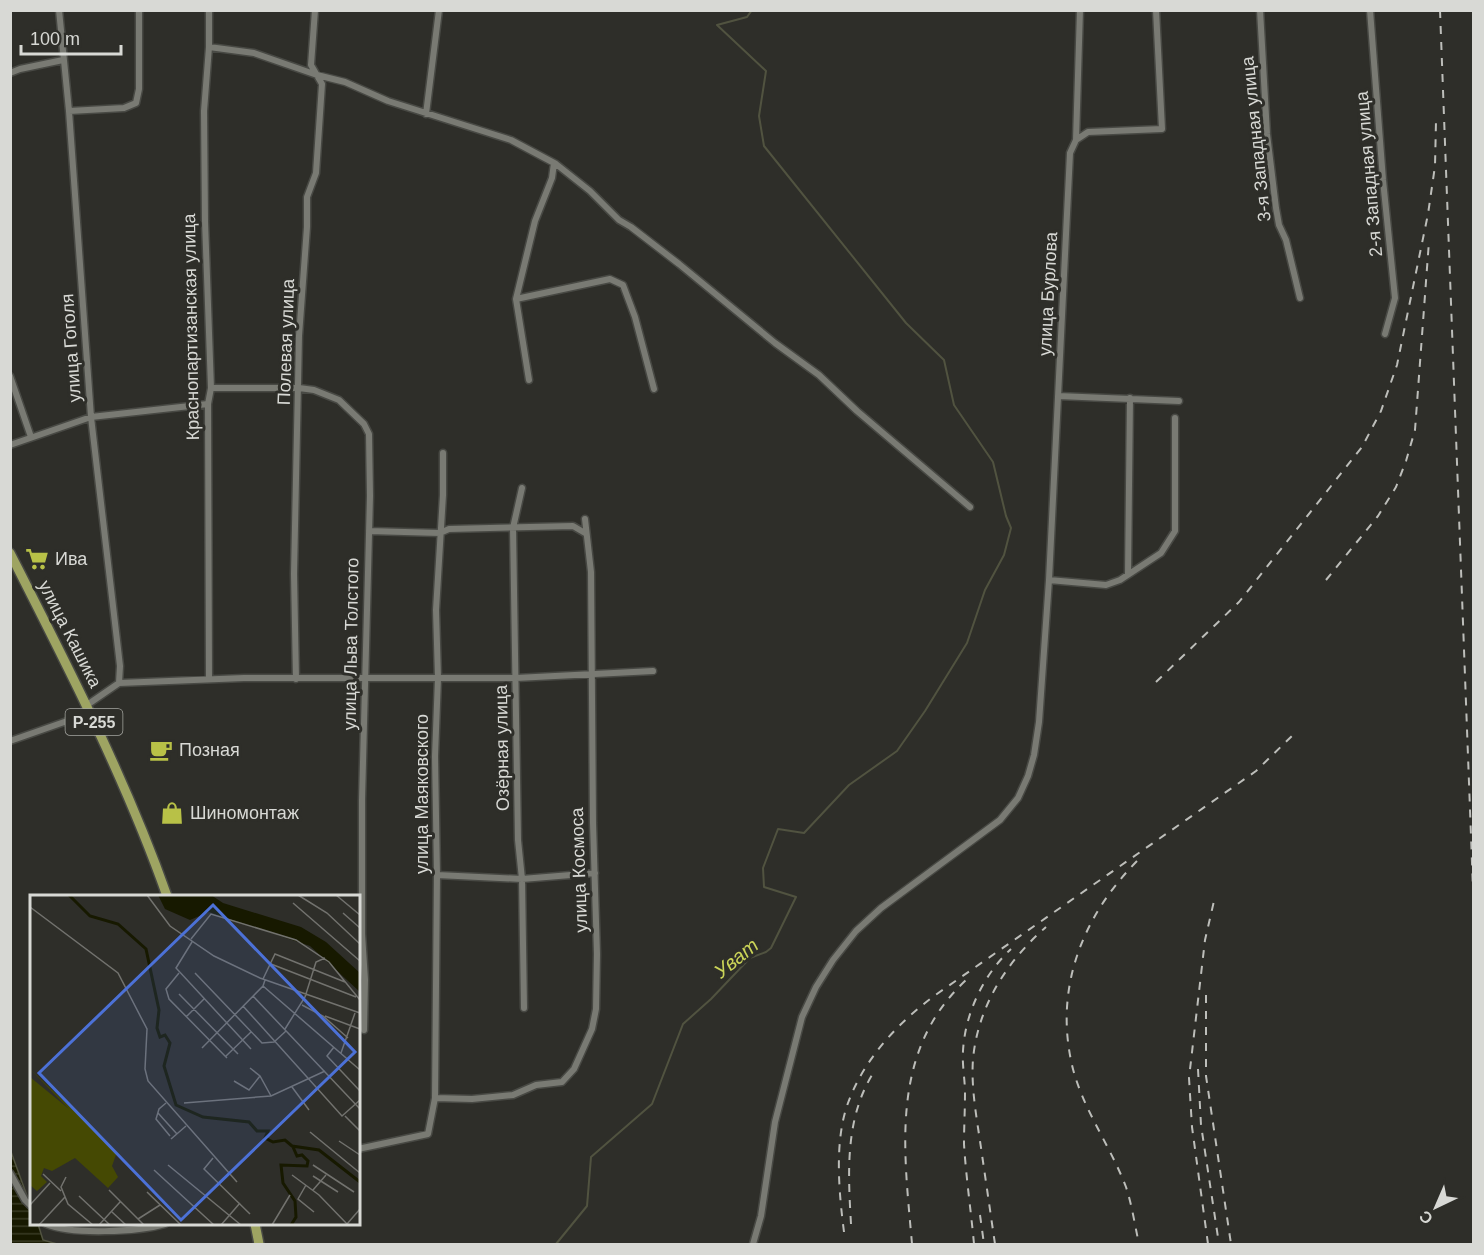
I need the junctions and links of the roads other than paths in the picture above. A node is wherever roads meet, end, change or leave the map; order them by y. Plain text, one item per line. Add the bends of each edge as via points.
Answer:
1 (59, 10) edge
2 (139, 10) edge
3 (209, 10) edge
4 (315, 10) edge
5 (439, 10) edge
6 (1080, 10) edge
7 (1156, 10) edge
8 (1260, 10) edge
9 (1370, 10) edge
10 (209, 47) junction
11 (63, 60) junction
12 (10, 73) edge
13 (316, 75) junction
14 (69, 111) junction
15 (426, 114) junction
16 (1076, 140) junction
17 (554, 163) junction
18 (1300, 298) dead end
19 (516, 299) junction
20 (1385, 334) dead end
21 (10, 376) edge
22 (529, 380) dead end
23 (211, 388) junction
24 (299, 388) junction
25 (654, 389) dead end
26 (1058, 396) junction
27 (1130, 398) junction
28 (1179, 401) dead end
29 (208, 404) junction
30 (91, 417) junction
31 (1175, 418) dead end
32 (31, 437) junction
33 (10, 445) edge
34 (443, 453) dead end
35 (522, 488) dead end
36 (970, 507) dead end
37 (585, 519) dead end
38 (513, 528) junction
39 (369, 531) junction
40 (440, 533) junction
41 (585, 533) junction
42 (10, 553) edge
43 (1128, 574) junction
44 (1049, 580) junction
45 (653, 671) dead end
46 (590, 675) junction
47 (438, 678) junction
48 (516, 678) junction
49 (208, 679) junction
50 (296, 679) junction
51 (366, 679) junction
52 (119, 683) junction
53 (88, 709) junction
54 (10, 741) edge
55 (595, 873) junction
56 (437, 875) junction
57 (522, 879) junction
58 (166, 895) edge
59 (524, 1008) dead end
60 (364, 1030) dead end
61 (435, 1098) junction
62 (360, 1149) edge
63 (10, 1173) edge
64 (30, 1205) edge
65 (50, 1225) edge
66 (160, 1225) edge
67 (255, 1225) edge
68 (260, 1245) edge
69 (753, 1245) edge

1 - 11 street, улица Гоголя
2 - 14 street via 136,103 124,108
3 - 10 street, Краснопартизанская улица
4 - 13 street, Полевая улица via 311,65
5 - 15 street
6 - 16 street, улица Бурлова
7 - 16 street via 1162,129 1088,132
8 - 18 street, 3-я Западная улица via 1267,134 1276,208
9 - 20 street, 2-я Западная улица via 1395,298
10 - 13 street via 254,53
10 - 23 street, Краснопартизанская улица via 204,111
11 - 12 street
11 - 14 street, улица Гоголя
13 - 15 street via 345,82
13 - 24 street, Полевая улица via 322,84 321,107 315,173 307,196
14 - 30 street, улица Гоголя
15 - 17 street via 511,140
16 - 26 street, улица Бурлова via 1071,153
17 - 19 street
17 - 36 street via 619,220 819,375
19 - 22 street
19 - 25 street via 610,279 623,285
21 - 32 street
23 - 24 street, улица Льва Толстого
23 - 29 street, Краснопартизанская улица
24 - 39 street, улица Льва Толстого via 339,400 369,434
24 - 50 street, Полевая улица via 294,574
26 - 27 street
26 - 44 street, улица Бурлова
27 - 28 street
27 - 43 street
29 - 30 street
29 - 49 street, Краснопартизанская улица
30 - 32 street
30 - 52 street, улица Гоголя
31 - 43 street via 1175,531 1161,553
32 - 33 street
34 - 40 street, улица Маяковского
35 - 38 street, Озёрная улица
37 - 41 street, улица Космоса
38 - 40 street via 449,529
38 - 41 street via 573,526
38 - 48 street, Озёрная улица
39 - 40 street
39 - 51 street, улица Льва Толстого
40 - 47 street, улица Маяковского
41 - 46 street, улица Космоса via 591,572
42 - 53 highway, улица Кашика / Р-255
43 - 44 street via 1106,585
44 - 69 street, улица Бурлова via 1039,722 1028,776 1018,798 1000,820 856,931 816,987 802,1017 775,1122
45 - 46 street
46 - 48 street
46 - 55 street, улица Космоса
47 - 48 street
47 - 51 street
47 - 56 street, улица Маяковского
48 - 57 street, Озёрная улица
49 - 50 street
49 - 52 street
50 - 51 street
51 - 60 street, улица Льва Толстого via 362,800
52 - 53 street
53 - 54 street
53 - 58 highway, улица Кашика / Р-255 via 133,806
55 - 57 street
55 - 61 street, улица Космоса via 596,1009 592,1029 574,1069 562,1082 536,1085 513,1095
56 - 57 street
56 - 61 street, улица Маяковского
57 - 59 street, Озёрная улица
61 - 62 street, улица Маяковского via 428,1134
63 - 64 street
65 - 66 street via 134,1230
67 - 68 highway

